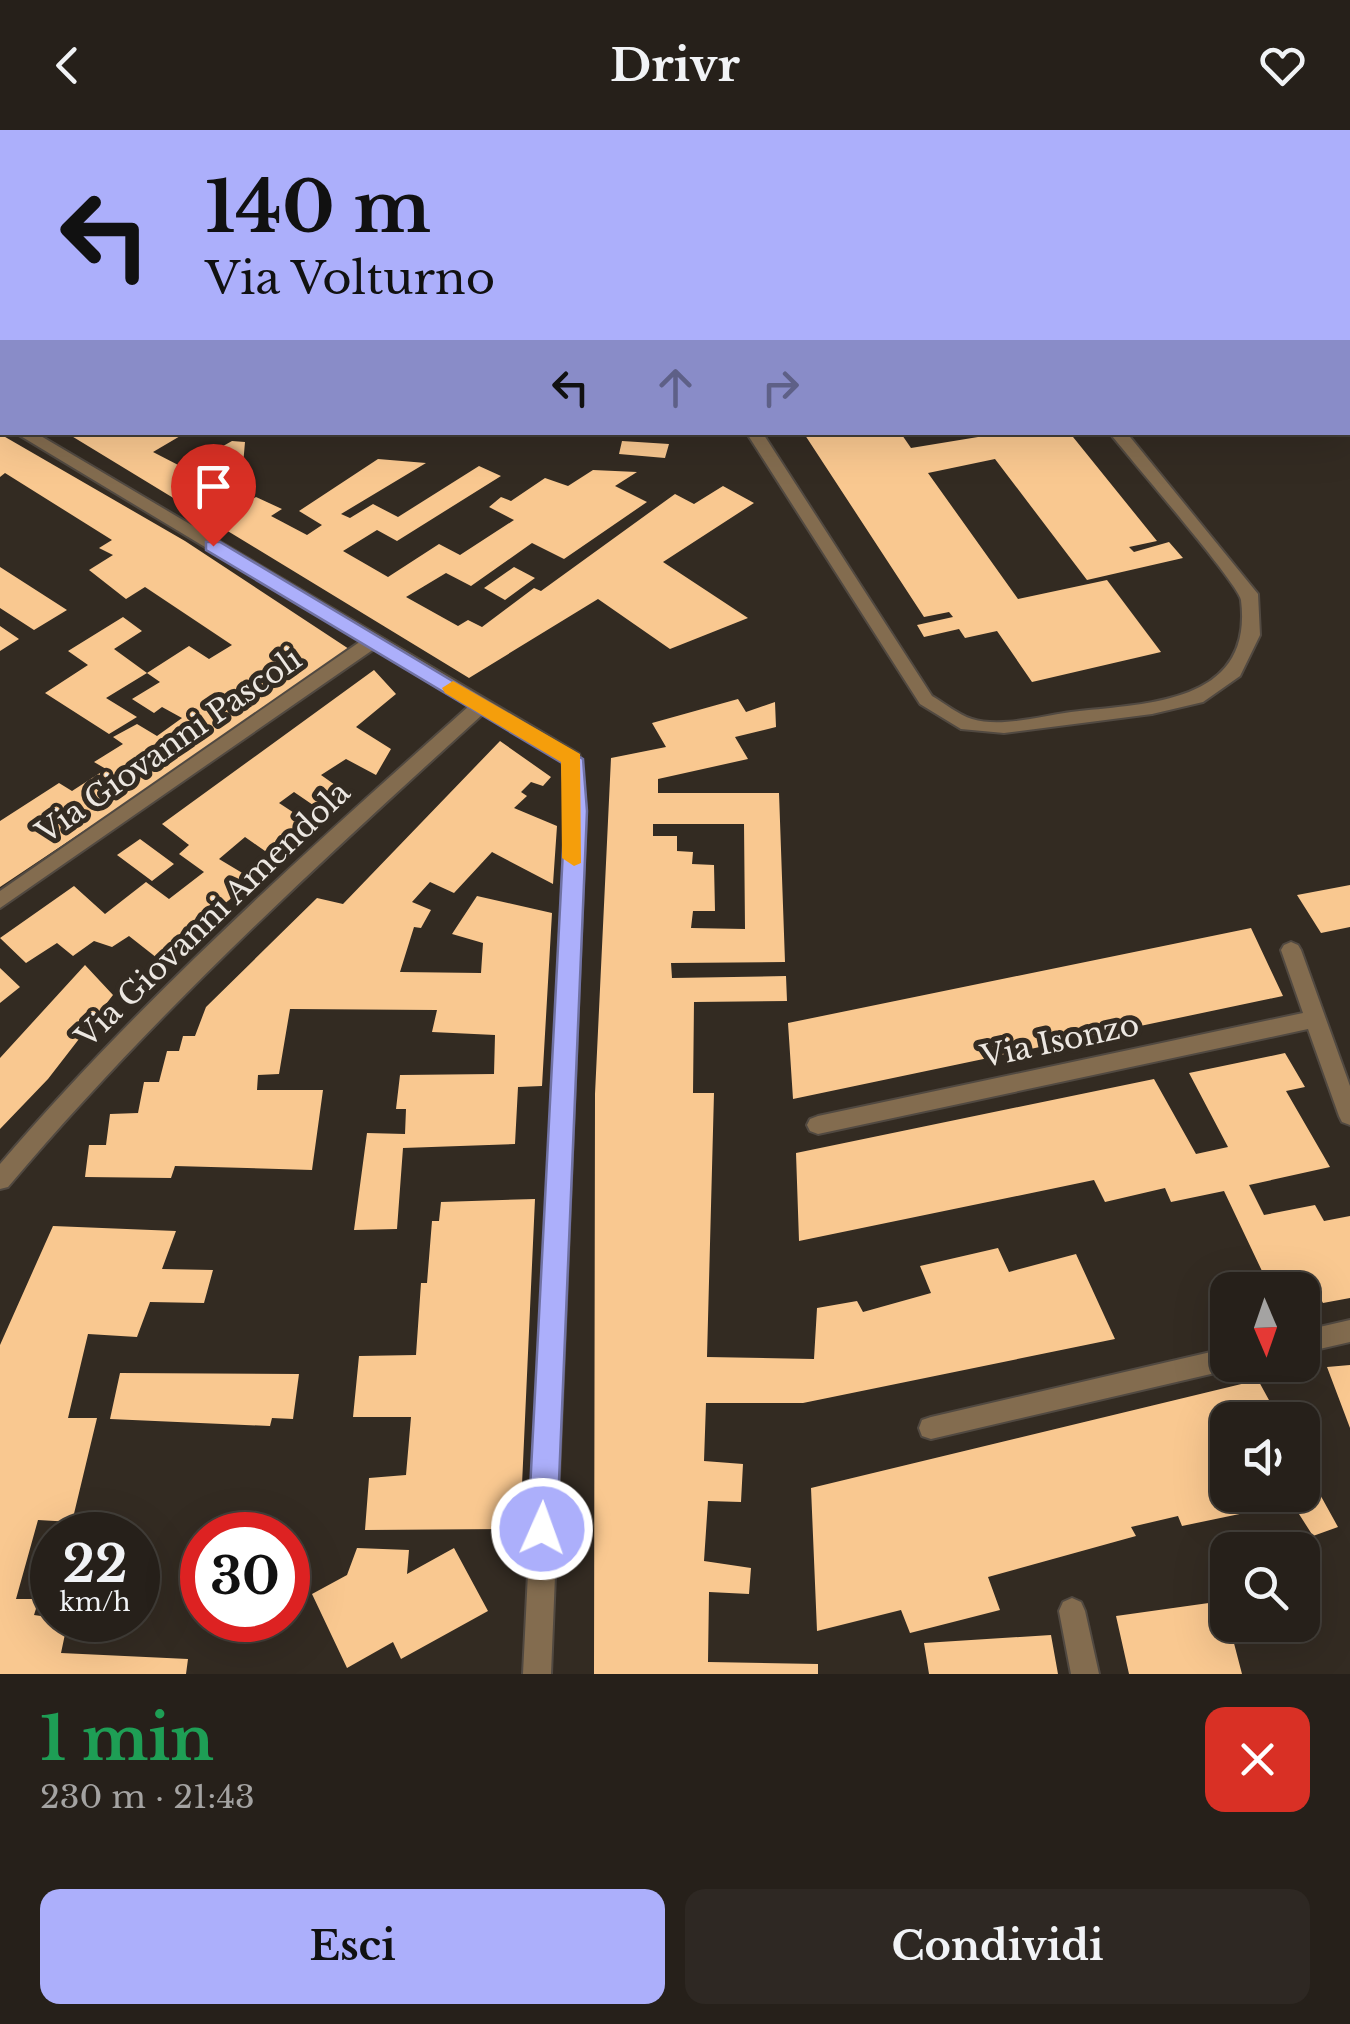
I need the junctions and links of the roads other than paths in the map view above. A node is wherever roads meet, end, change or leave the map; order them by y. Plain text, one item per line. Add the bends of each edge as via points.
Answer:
1 (27, 435) edge
2 (756, 435) edge
3 (1119, 435) edge
4 (373, 640) junction
5 (482, 706) junction
6 (0, 901) edge
7 (1292, 950) dead end
8 (1315, 1020) junction
9 (1350, 1116) edge
10 (818, 1125) dead end
11 (0, 1180) edge
12 (1350, 1331) edge
13 (1320, 1338) edge
14 (1210, 1363) edge
15 (931, 1428) dead end
16 (1072, 1611) dead end
17 (537, 1674) edge
18 (1086, 1674) edge

1 - 4 street
2 - 3 street via 926,700 968,725 1004,727 1203,696 1234,672 1251,635 1249,594
4 - 5 street
4 - 6 street, Via Giovanni Pascoli
5 - 11 street, Via Giovanni Amendola via 308,861 74,1090
5 - 17 street via 572,759 576,811
7 - 8 street
8 - 9 street
8 - 10 street, Via Isonzo
12 - 13 street
14 - 15 street
16 - 18 street

